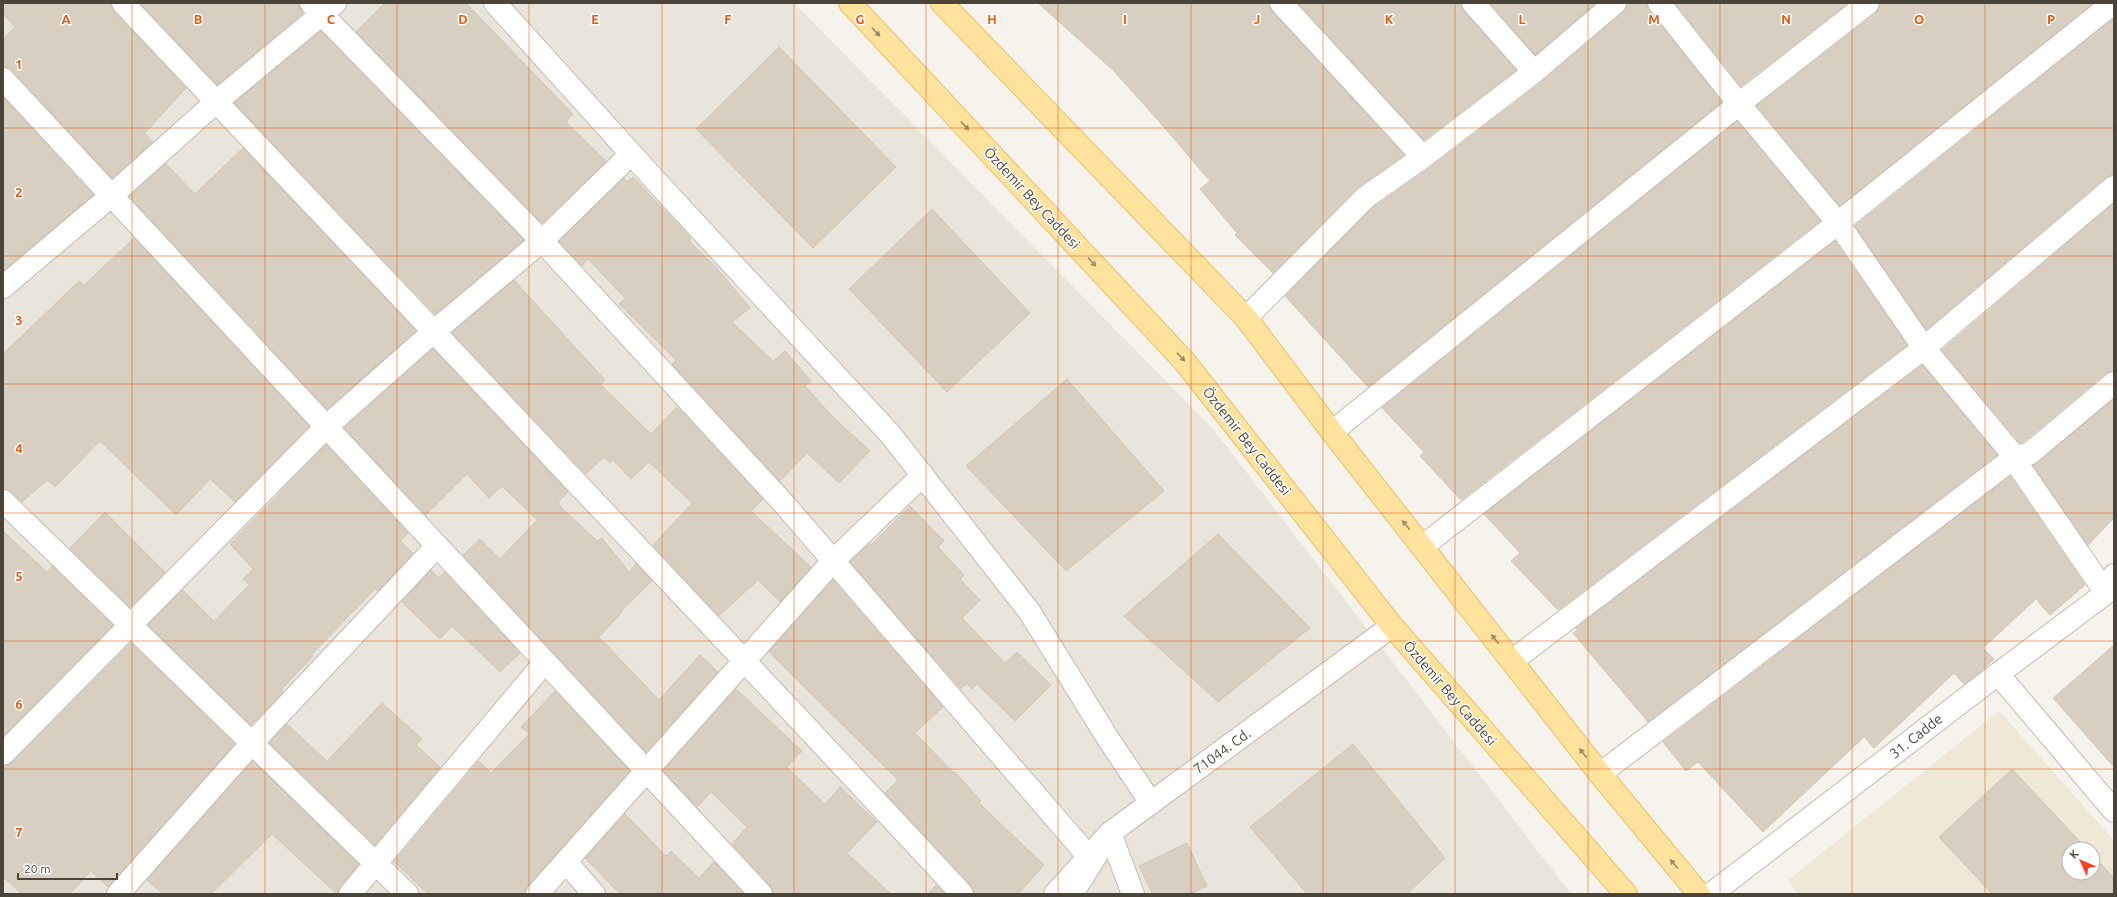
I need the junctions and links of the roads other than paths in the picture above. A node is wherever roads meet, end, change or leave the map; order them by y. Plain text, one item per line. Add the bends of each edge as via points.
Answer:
1 (123, 3) edge
2 (495, 3) edge
3 (850, 3) edge
4 (942, 3) edge
5 (1281, 3) edge
6 (1473, 3) edge
7 (1615, 3) edge
8 (1659, 3) edge
9 (1868, 3) edge
10 (2113, 3) edge
11 (322, 6) edge
12 (1534, 72) junction
13 (3, 79) edge
14 (216, 102) junction
15 (1739, 104) junction
16 (631, 154) junction
17 (1423, 157) junction
18 (2114, 187) edge
19 (111, 196) junction
20 (1838, 223) junction
21 (542, 242) junction
22 (5, 283) edge
23 (1246, 318) junction
24 (432, 332) junction
25 (1924, 348) junction
26 (2114, 383) edge
27 (326, 427) junction
28 (1332, 432) junction
29 (2015, 457) junction
30 (923, 475) junction
31 (3, 501) edge
32 (438, 546) junction
33 (1423, 546) junction
34 (833, 561) junction
35 (2110, 584) edge
36 (131, 625) junction
37 (1392, 626) junction
38 (746, 660) junction
39 (1512, 661) junction
40 (545, 662) junction
41 (1998, 674) junction
42 (252, 743) junction
43 (3, 754) edge
44 (647, 771) junction
45 (1600, 774) junction
46 (1151, 803) junction
47 (2114, 811) edge
48 (1110, 833) junction
49 (1088, 857) junction
50 (566, 862) junction
51 (377, 864) junction
52 (118, 894) edge
53 (350, 894) edge
54 (407, 894) edge
55 (537, 894) edge
56 (594, 894) edge
57 (761, 894) edge
58 (962, 894) edge
59 (1055, 894) edge
60 (1072, 894) edge
61 (1133, 894) edge
62 (1626, 894) edge
63 (1699, 894) edge
64 (1712, 894) edge

1 - 14 street
2 - 16 street
3 -> 37 main road, Özdemir Bey Caddesi via 1185,362
4 - 23 main road
5 - 17 street
6 - 12 street
7 - 12 street
8 - 15 street
9 - 15 street
10 - 20 street
11 - 14 street
11 - 21 street
12 - 17 street
13 - 19 street
14 - 19 street
14 - 24 street
15 - 20 street
15 - 28 street
16 - 21 street
16 - 30 street via 890,434
17 - 23 street via 1366,197
18 - 25 street
19 - 22 street
19 - 27 street
20 - 25 street
20 - 33 street
21 - 24 street
21 - 34 street via 785,505
23 - 28 main road
24 - 27 street
24 - 38 street
25 - 29 street
25 - 39 street
26 - 29 street via 2028,454
27 - 32 street
27 - 36 street
33 -> 28 main road
29 - 35 street via 2020,468
29 - 45 street
30 - 34 street
30 - 46 street via 1029,611
31 - 36 street
32 - 40 street
32 - 42 street
39 -> 33 main road
34 - 38 street
34 - 49 street
35 - 41 street, 31. Cadde
36 - 42 street
36 - 43 street
37 - 46 street, 71044. Cd.
37 - 62 main road, Özdemir Bey Caddesi
38 - 44 street
38 - 58 street
45 -> 39 main road
40 - 44 street
40 - 51 street
41 - 47 street
41 - 64 street, 31. Cadde
42 - 51 street
42 - 52 street
44 - 50 street
44 - 57 street
63 -> 45 main road
46 - 48 street, 71044. Cd.
48 - 49 street
48 - 60 street, 71044. Cd.
48 - 61 street
49 - 59 street
50 - 55 street
50 - 56 street
51 - 53 street
51 - 54 street

